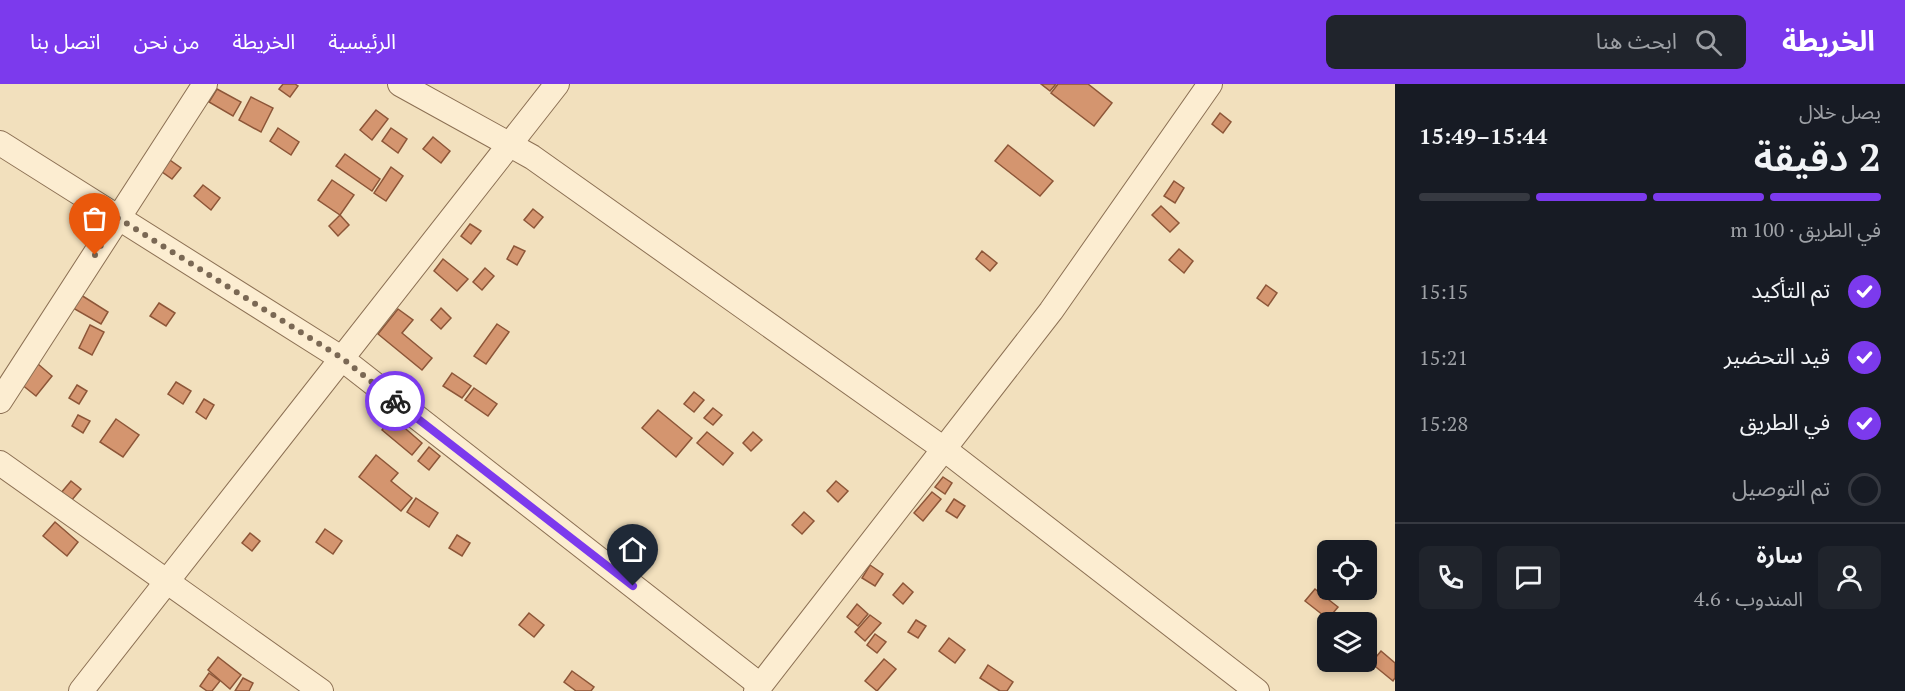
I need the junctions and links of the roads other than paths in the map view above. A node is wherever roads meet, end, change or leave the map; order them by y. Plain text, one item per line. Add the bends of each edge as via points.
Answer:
1 (206, 84) edge
2 (400, 84) edge
3 (556, 84) edge
4 (1210, 84) edge
5 (0, 143) edge
6 (509, 144) junction
7 (118, 218) junction
8 (342, 358) junction
9 (0, 401) edge
10 (944, 449) junction
11 (0, 463) edge
12 (167, 581) junction
13 (758, 688) edge
14 (81, 691) edge
15 (321, 691) edge
16 (1257, 691) edge

1 - 7 street
2 - 6 street
3 - 6 street
4 - 10 street via 1051,311
5 - 7 street
6 - 8 street
6 - 10 street
7 - 8 street
7 - 9 street
8 - 12 street
8 - 13 street
10 - 13 street
10 - 16 street
11 - 12 street
12 - 14 street
12 - 15 street

